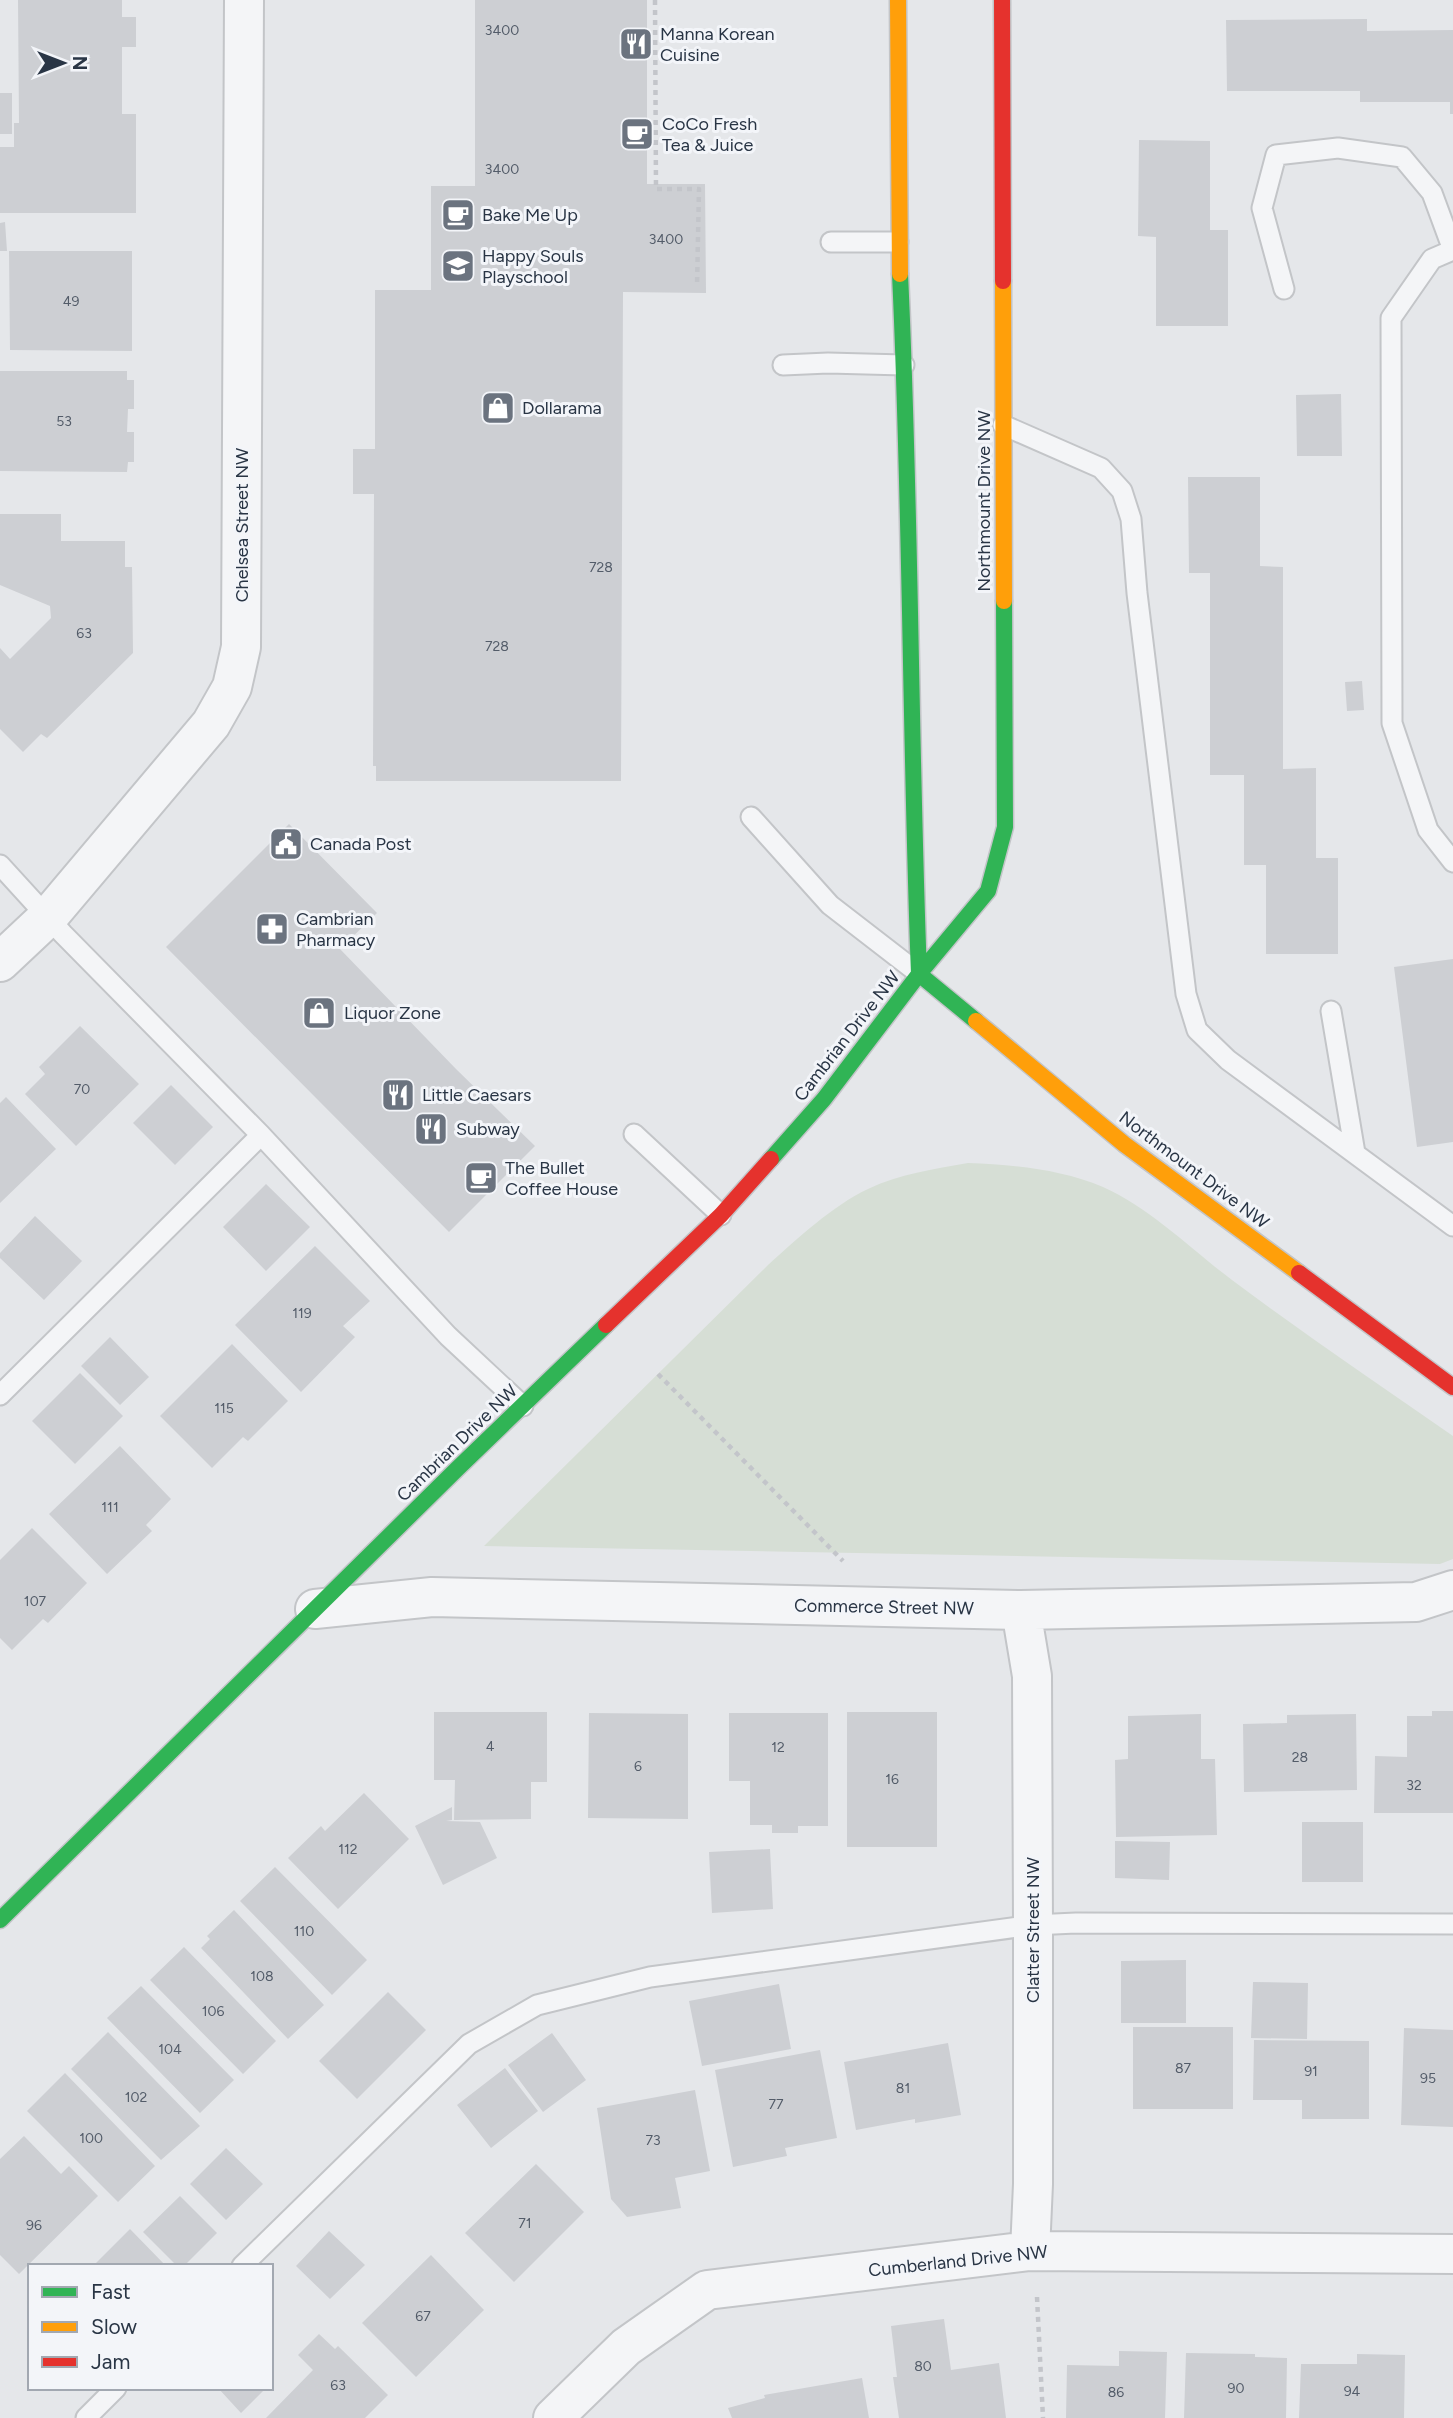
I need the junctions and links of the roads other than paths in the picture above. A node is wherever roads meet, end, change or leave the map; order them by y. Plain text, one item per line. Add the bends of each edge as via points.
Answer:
1 (244, 0) edge
2 (898, 0) edge
3 (1002, 0) edge
4 (831, 242) dead end
5 (898, 242) junction
6 (1284, 289) dead end
7 (783, 365) dead end
8 (904, 365) junction
9 (1003, 425) junction
10 (751, 817) dead end
11 (1453, 862) edge
12 (0, 865) edge
13 (49, 916) junction
14 (0, 962) edge
15 (919, 974) junction
16 (1331, 1011) dead end
17 (634, 1134) dead end
18 (261, 1135) junction
19 (1355, 1153) junction
20 (721, 1215) junction
21 (1453, 1226) edge
22 (1453, 1387) edge
23 (0, 1395) edge
24 (523, 1406) junction
25 (1453, 1590) edge
26 (315, 1609) junction
27 (1021, 1610) junction
28 (0, 1920) edge
29 (1453, 1924) edge
30 (1033, 1925) junction
31 (1030, 2251) junction
32 (1453, 2254) edge
33 (244, 2264) edge
34 (114, 2390) edge
35 (86, 2418) edge
36 (554, 2418) edge

1 - 13 street, Chelsea Street NW via 241,647 232,687 211,724
2 - 5 street
3 - 9 street, Northmount Drive NW
4 - 5 lane
5 - 8 street
6 - 11 lane via 1262,208 1276,155 1338,148 1402,157 1432,193 1453,250 1432,259 1391,318 1392,723 1428,830
7 - 8 lane
8 - 15 street
9 - 15 street, Northmount Drive NW via 1005,827 988,891
9 - 19 lane via 1101,468 1122,491 1131,519 1186,994 1197,1030 1228,1060
10 - 15 lane via 830,905
12 - 13 lane
13 - 14 street, Chelsea Street NW
13 - 18 lane
15 - 20 street, Cambrian Drive NW via 824,1099
15 - 22 street, Northmount Drive NW via 1124,1144
16 - 19 lane
17 - 20 lane
18 - 23 lane
18 - 24 lane via 448,1336
19 - 21 lane
20 - 24 street, Cambrian Drive NW
24 - 26 street, Cambrian Drive NW
25 - 27 street, Commerce Street NW via 1416,1602
26 - 27 street, Commerce Street NW via 432,1597
26 - 28 street, Cambrian Drive NW
27 - 30 street, Clatter Street NW via 1032,1676
29 - 30 lane
30 - 31 street, Clatter Street NW
30 - 33 lane via 650,1977 537,2005 469,2044
31 - 32 street, Cumberland Drive NW
31 - 36 street, Cumberland Drive NW via 707,2290 626,2347
34 - 35 lane

